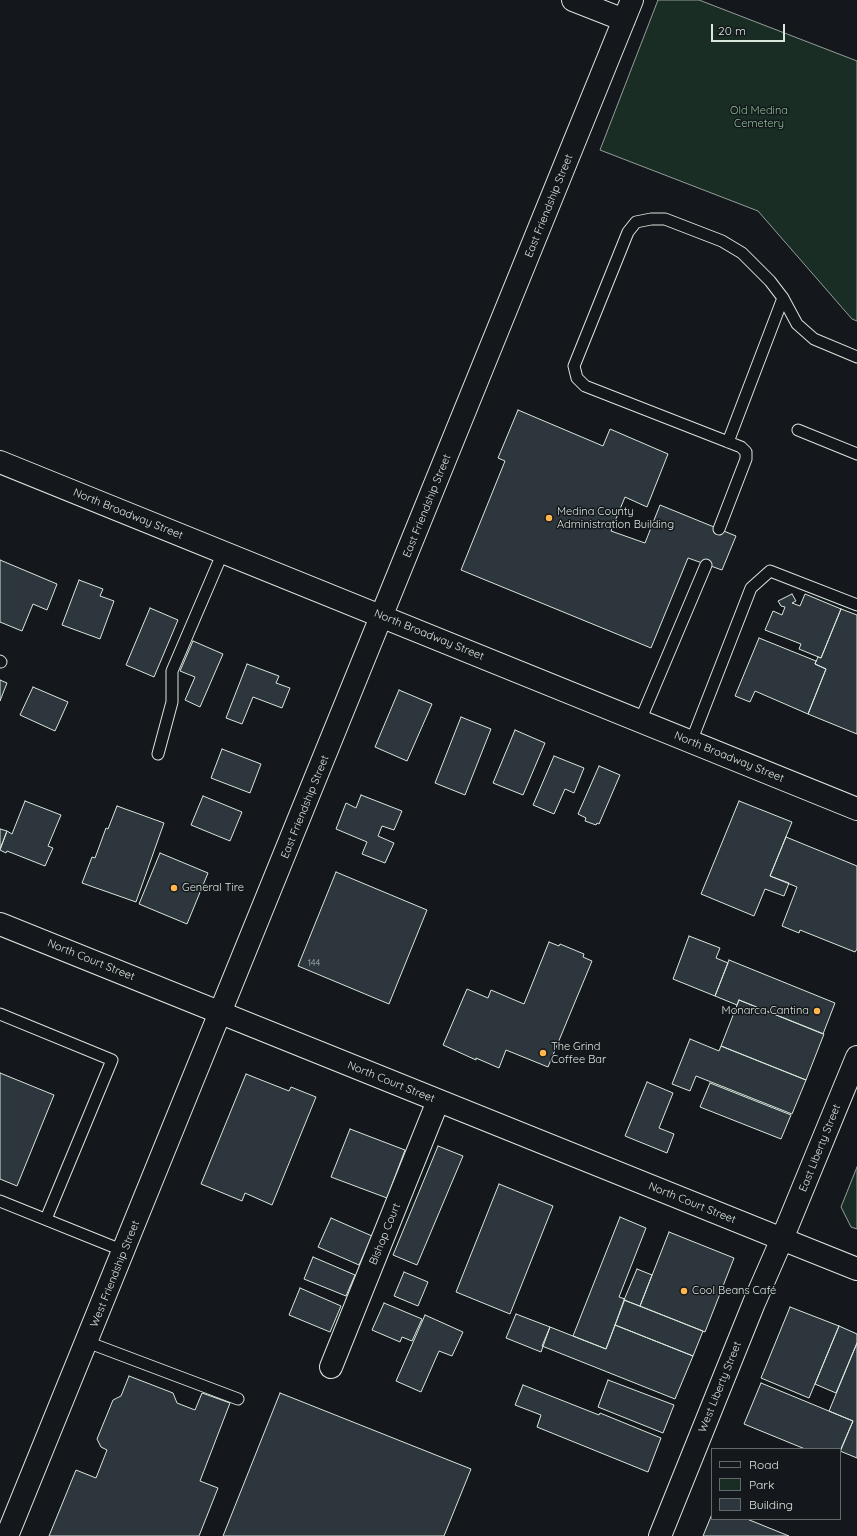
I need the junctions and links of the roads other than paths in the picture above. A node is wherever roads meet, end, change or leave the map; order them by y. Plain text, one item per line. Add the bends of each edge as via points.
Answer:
1 (574, 0) edge
2 (632, 0) edge
3 (624, 20) junction
4 (784, 298) junction
5 (857, 357) edge
6 (798, 430) dead end
7 (728, 442) junction
8 (857, 454) edge
9 (0, 462) edge
10 (719, 529) dead end
11 (223, 552) junction
12 (706, 565) dead end
13 (857, 605) edge
14 (382, 616) junction
15 (640, 721) junction
16 (691, 742) junction
17 (158, 754) dead end
18 (857, 810) edge
19 (0, 924) edge
20 (222, 1013) junction
21 (0, 1014) edge
22 (857, 1057) edge
23 (438, 1101) junction
24 (0, 1201) edge
25 (46, 1219) junction
26 (782, 1239) junction
27 (124, 1250) junction
28 (857, 1269) edge
29 (87, 1342) junction
30 (331, 1367) dead end
31 (238, 1399) dead end
32 (8, 1536) edge
33 (660, 1536) edge

1 - 3 main road
2 - 3 main road, East Friendship Street
3 - 14 main road, East Friendship Street
4 - 5 lane via 797,324 814,339
4 - 7 lane
4 - 7 lane via 742,253 722,241 665,219 636,222 628,232 574,366 577,378 585,386
6 - 8 lane
7 - 10 lane via 741,447 746,452 746,459
9 - 11 main road, North Broadway Street
11 - 14 main road, North Broadway Street
11 - 17 lane via 172,671 172,702
12 - 15 lane
13 - 16 lane via 770,571 750,588
14 - 15 main road, North Broadway Street
14 - 20 main road, East Friendship Street
15 - 16 main road, North Broadway Street
16 - 18 main road, North Broadway Street
19 - 20 main road, North Court Street
20 - 23 main road, North Court Street
20 - 27 main road, West Friendship Street
21 - 25 lane via 112,1060
22 - 26 main road, East Liberty Street
23 - 26 main road, North Court Street
23 - 30 main road, Bishop Court
24 - 25 lane
25 - 27 lane
26 - 28 main road, North Court Street
26 - 33 main road, West Liberty Street
27 - 29 main road, West Friendship Street
29 - 31 lane
29 - 32 main road, West Friendship Street

